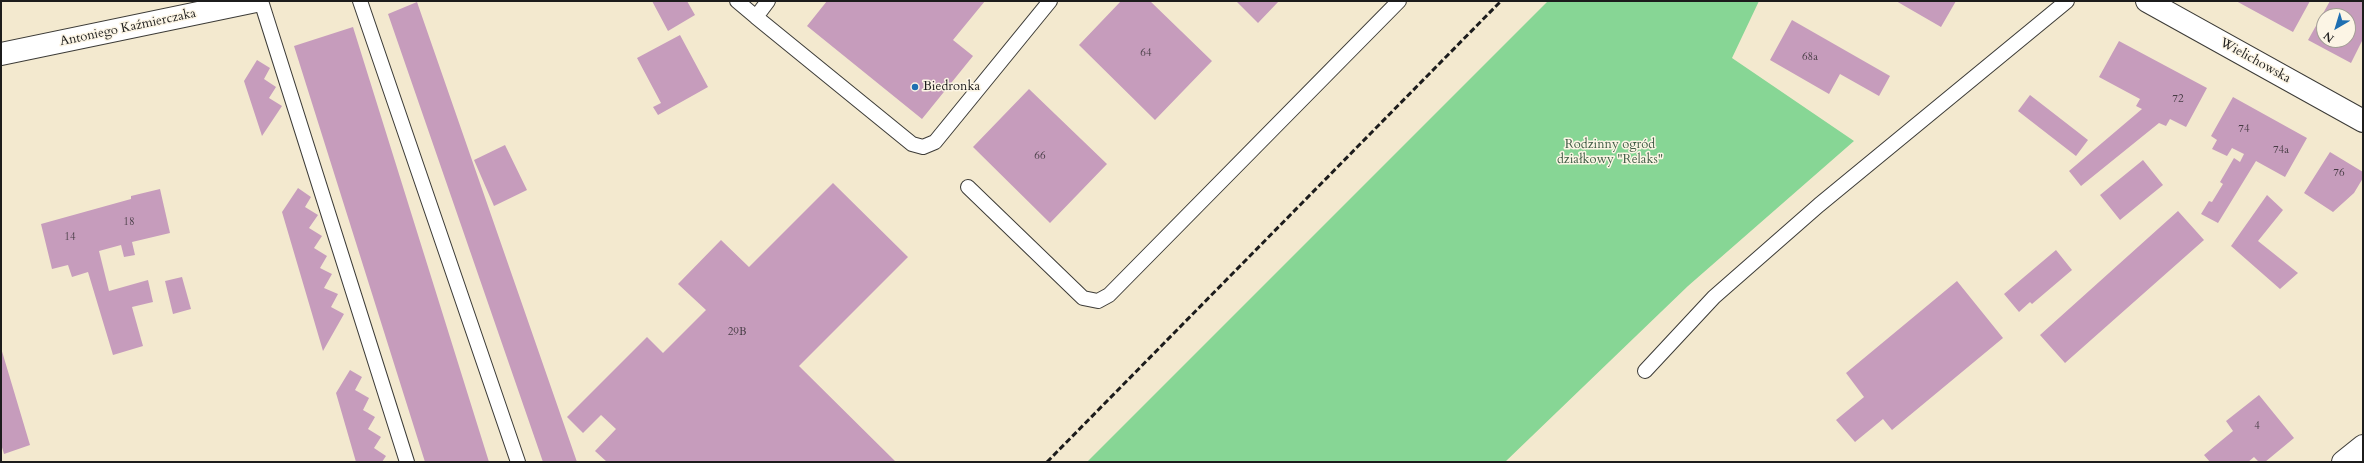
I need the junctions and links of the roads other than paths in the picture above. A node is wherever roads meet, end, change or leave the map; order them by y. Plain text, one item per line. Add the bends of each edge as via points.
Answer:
1 (256, 1) edge
2 (262, 1) edge
3 (360, 1) edge
4 (737, 1) edge
5 (768, 1) edge
6 (1050, 1) edge
7 (1399, 1) edge
8 (2067, 1) edge
9 (2147, 1) edge
10 (756, 17) junction
11 (1, 54) edge
12 (2363, 121) edge
13 (968, 187) dead end
14 (1645, 371) dead end
15 (2363, 446) edge
16 (407, 462) edge
17 (518, 462) edge
18 (2343, 462) edge

1 - 11 street, Antoniego Kaźmierczaka
2 - 16 lane
3 - 17 lane
4 - 10 lane
5 - 10 lane
6 - 10 lane via 935,142 923,147 912,144
7 - 13 lane via 1109,294 1098,301 1083,298
8 - 14 lane via 1819,205 1714,297
9 - 12 street, Wielichowska
15 - 18 street

